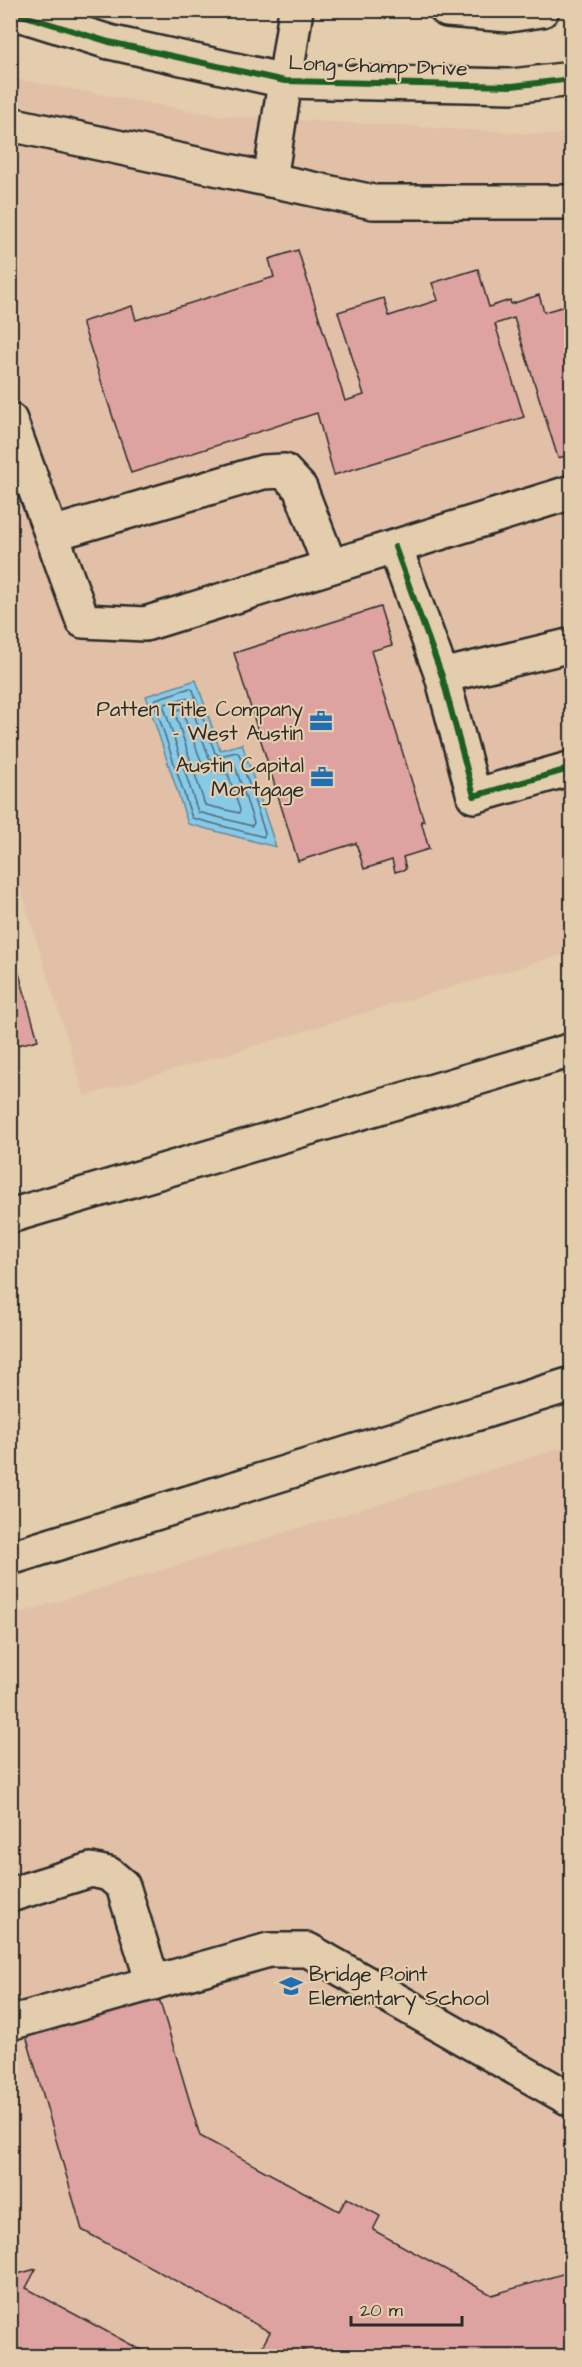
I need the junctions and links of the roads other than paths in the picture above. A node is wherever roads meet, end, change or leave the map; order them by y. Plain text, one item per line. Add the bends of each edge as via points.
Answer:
1 (296, 10) edge
2 (447, 10) edge
3 (542, 10) edge
4 (10, 13) edge
5 (572, 79) edge
6 (285, 81) junction
7 (10, 124) edge
8 (270, 180) junction
9 (572, 202) edge
10 (10, 420) edge
11 (572, 492) edge
12 (52, 534) junction
13 (395, 547) junction
14 (330, 566) junction
15 (572, 645) edge
16 (442, 676) junction
17 (572, 768) edge
18 (572, 1050) edge
19 (10, 1216) edge
20 (572, 1384) edge
21 (10, 1557) edge
22 (10, 1895) edge
23 (153, 1983) junction
24 (10, 2023) edge
25 (570, 2099) edge

1 - 6 main road
2 - 3 main road via 508,15
4 - 6 main road, Long Champ Drive via 109,42
5 - 6 main road, Long Champ Drive via 512,86
6 - 8 main road
7 - 8 main road
8 - 9 main road via 373,202
10 - 12 main road
11 - 13 main road
12 - 14 main road via 263,472 284,471 300,488
12 - 14 main road via 83,621 145,624
13 - 14 main road
13 - 16 main road
15 - 16 main road
16 - 17 main road via 474,796
18 - 19 main road
20 - 21 main road
22 - 23 main road via 91,1870 109,1874 123,1886
23 - 24 main road
23 - 25 main road via 269,1950 308,1950

